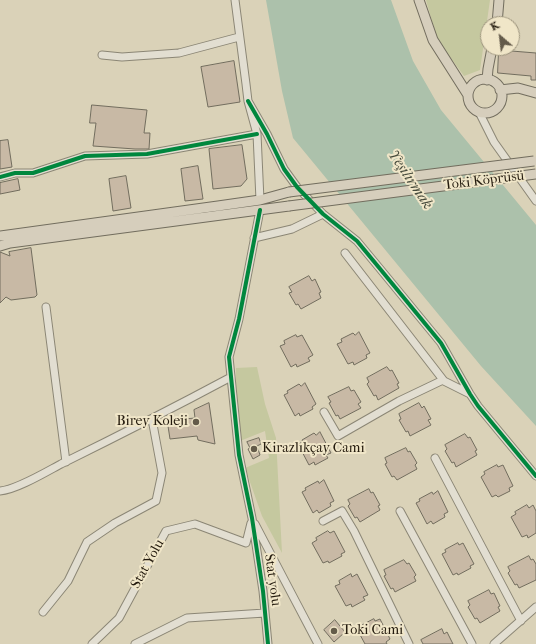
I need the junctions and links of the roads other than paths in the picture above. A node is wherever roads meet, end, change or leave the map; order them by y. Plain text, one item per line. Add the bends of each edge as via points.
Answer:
1 (235, 0) edge
2 (419, 0) edge
3 (500, 0) edge
4 (498, 16) edge
5 (239, 37) junction
6 (102, 55) dead end
7 (491, 56) edge
8 (487, 80) junction
9 (500, 90) junction
10 (536, 93) edge
11 (468, 95) junction
12 (248, 101) junction
13 (479, 112) junction
14 (257, 134) junction
15 (535, 161) edge
16 (536, 174) edge
17 (0, 177) edge
18 (260, 200) junction
19 (536, 201) edge
20 (260, 210) junction
21 (323, 214) junction
22 (0, 236) edge
23 (254, 238) junction
24 (0, 246) edge
25 (345, 253) dead end
26 (46, 307) dead end
27 (231, 377) junction
28 (443, 380) junction
29 (470, 394) junction
30 (324, 412) dead end
31 (152, 419) junction
32 (435, 458) dead end
33 (66, 462) junction
34 (536, 476) edge
35 (0, 491) edge
36 (400, 511) dead end
37 (252, 518) junction
38 (323, 521) dead end
39 (536, 607) edge
40 (43, 612) dead end
41 (265, 613) junction
42 (521, 621) junction
43 (92, 644) edge
44 (135, 644) edge
45 (268, 644) edge
46 (318, 644) edge
47 (409, 644) edge
48 (472, 644) edge
49 (494, 644) edge

1 - 5 street
2 - 11 main road via 433,40
3 - 4 main road
5 - 6 street via 179,53
5 - 12 street
7 - 8 main road
8 - 9 main road via 493,82
8 - 11 main road via 473,85
9 - 10 main road via 518,88
9 - 13 main road via 502,95 499,106 490,112
11 - 13 main road via 471,105
12 - 14 street
12 - 21 street via 284,169
13 - 19 street via 494,142
14 - 17 street via 147,154 85,156 33,173 15,173
14 - 18 street
15 - 18 main road, bridge via 289,192
16 - 20 main road, Toki Köprüsü, bridge
18 - 22 main road
20 - 23 street
20 - 24 main road, Toki Köprüsü
21 - 23 street via 292,229
21 - 29 street via 357,241 441,343
23 - 27 street via 229,357
25 - 28 street
26 - 33 street
27 - 31 street
27 - 37 street via 239,455
28 - 29 street
28 - 30 street via 399,401 338,436
29 - 34 street
31 - 33 street
31 - 40 street via 162,473 156,501 115,523 87,542 68,581
32 - 42 street
33 - 35 street
36 - 48 street
37 - 41 street, Stat yolu
37 - 43 street, Stat Yolu via 246,543 195,524 166,531 119,618
37 - 46 street
38 - 47 street via 342,511
39 - 42 street
41 - 44 street via 187,618
41 - 45 street, Stat yolu
42 - 49 street

